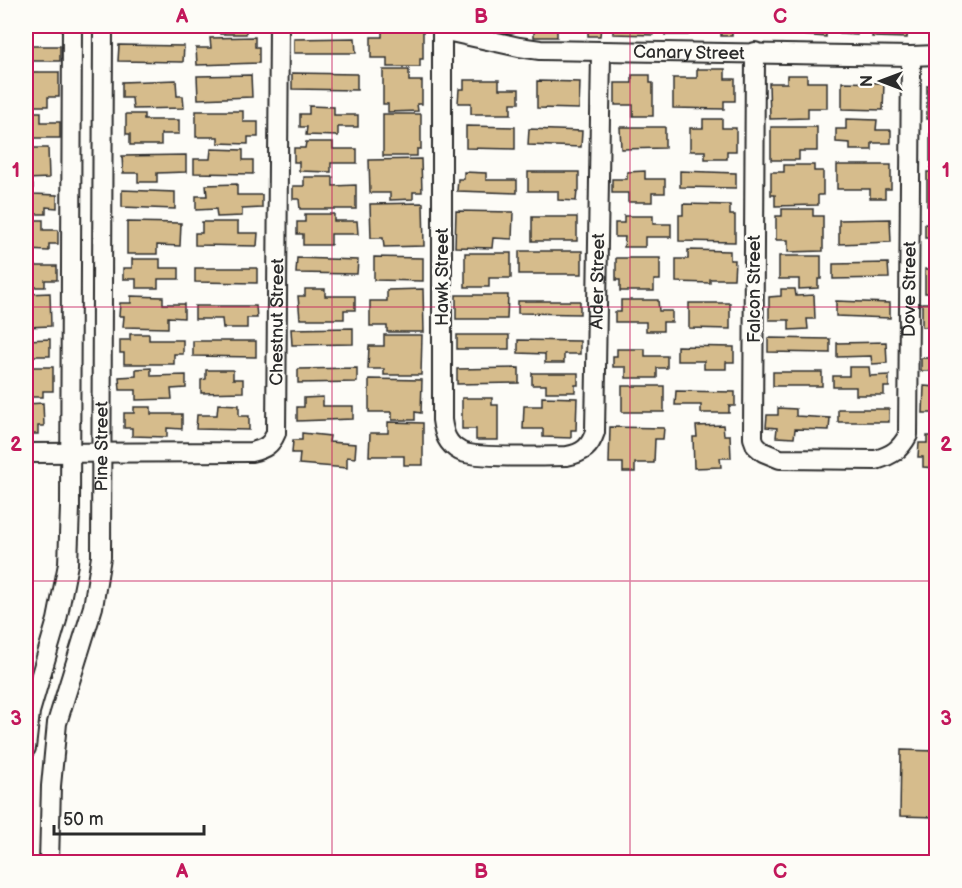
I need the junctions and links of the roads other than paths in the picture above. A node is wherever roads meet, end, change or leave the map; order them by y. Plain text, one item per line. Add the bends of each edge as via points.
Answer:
1 (72, 26) edge
2 (103, 26) edge
3 (279, 26) edge
4 (442, 28) edge
5 (601, 52) junction
6 (756, 52) junction
7 (936, 54) edge
8 (912, 56) junction
9 (71, 171) junction
10 (102, 171) junction
11 (100, 364) junction
12 (70, 365) junction
13 (26, 453) edge
14 (70, 453) junction
15 (101, 453) junction
16 (530, 456) joint
17 (832, 459) joint
18 (42, 672) junction
19 (69, 683) junction
20 (26, 748) edge
21 (49, 862) edge

1 - 9 street, Pine Street
2 - 10 street, Pine Street
3 - 15 street, Chestnut Street via 276,433 263,450 251,452
4 - 5 street, Canary Street via 519,47
4 - 16 street, Hawk Street via 444,435 467,454
5 - 6 street, Canary Street
5 - 16 street, Alder Street via 595,432 591,444 576,454
6 - 8 street, Canary Street
6 - 17 street, Falcon Street via 753,438 756,446 774,458
7 - 8 street, Canary Street
8 - 17 street, Dove Street via 908,435 889,456 876,460
9 - 10 street
9 - 12 street, Pine Street
10 - 11 street, Pine Street
11 - 12 street
11 - 15 street, Pine Street
12 - 14 street, Pine Street
13 - 14 street, Chestnut Street
14 - 15 street, Chestnut Street
14 - 18 street, Pine Street via 68,564
15 - 19 street, Pine Street via 101,557 93,607
18 - 19 street
18 - 20 street, Pine Street via 30,712
19 - 21 street, Pine Street via 57,723

